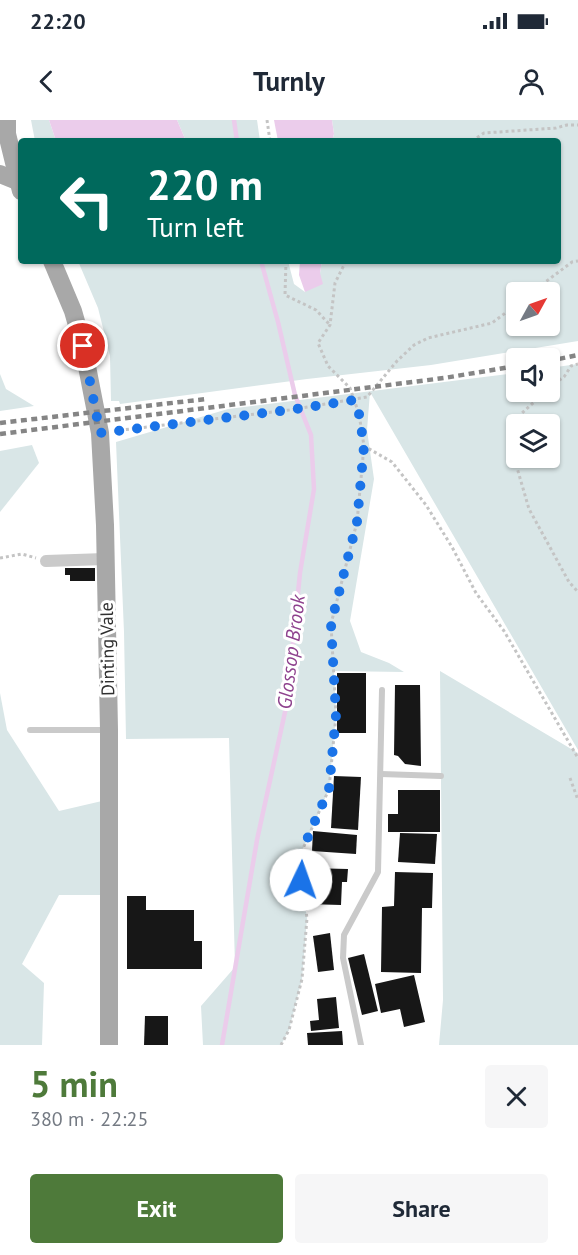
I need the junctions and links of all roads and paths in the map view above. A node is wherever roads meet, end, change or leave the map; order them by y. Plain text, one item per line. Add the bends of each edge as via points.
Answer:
1 (7, 120) edge
2 (267, 120) edge
3 (578, 125) edge
4 (270, 138) edge
5 (476, 138) edge
6 (13, 182) edge
7 (578, 261) edge
8 (53, 264) edge
9 (286, 264) edge
10 (344, 264) edge
11 (545, 282) edge
12 (506, 313) edge
13 (330, 324) junction
14 (578, 364) edge
15 (560, 380) edge
16 (354, 400) junction
17 (534, 402) edge
18 (521, 414) edge
19 (100, 433) junction
20 (364, 446) junction
21 (517, 468) edge
22 (0, 558) edge
23 (105, 559) junction
24 (46, 561) joint
25 (578, 592) edge
26 (382, 690) dead end
27 (30, 730) dead end
28 (109, 730) junction
29 (578, 758) edge
30 (381, 774) junction
31 (441, 776) dead end
32 (570, 778) dead end
33 (578, 800) edge
34 (109, 1045) edge
35 (280, 1045) edge
36 (361, 1045) edge

1 - 6 main road
2 - 4 path
3 - 5 path via 484,133
7 - 11 path
8 - 19 main road, Dinting Vale via 83,346
9 - 13 path via 285,295 316,310
10 - 13 path via 335,283
12 - 16 path via 492,323 414,345 367,397
13 - 16 path via 318,343 328,366 350,388
14 - 15 path via 571,366
16 - 19 path
16 - 20 path
17 - 18 path
19 - 23 main road, Dinting Vale
20 - 29 path via 392,462 426,505
20 - 35 path via 357,522 331,624 336,715 329,789 298,860 307,918 302,979 289,1030
21 - 25 path via 529,509
22 - 24 path via 22,554
23 - 24 street
23 - 28 main road, Dinting Vale
26 - 30 lane
27 - 28 lane
28 - 34 main road, Dinting Vale
30 - 31 lane
30 - 36 lane via 378,872 344,935 343,958
32 - 33 path

